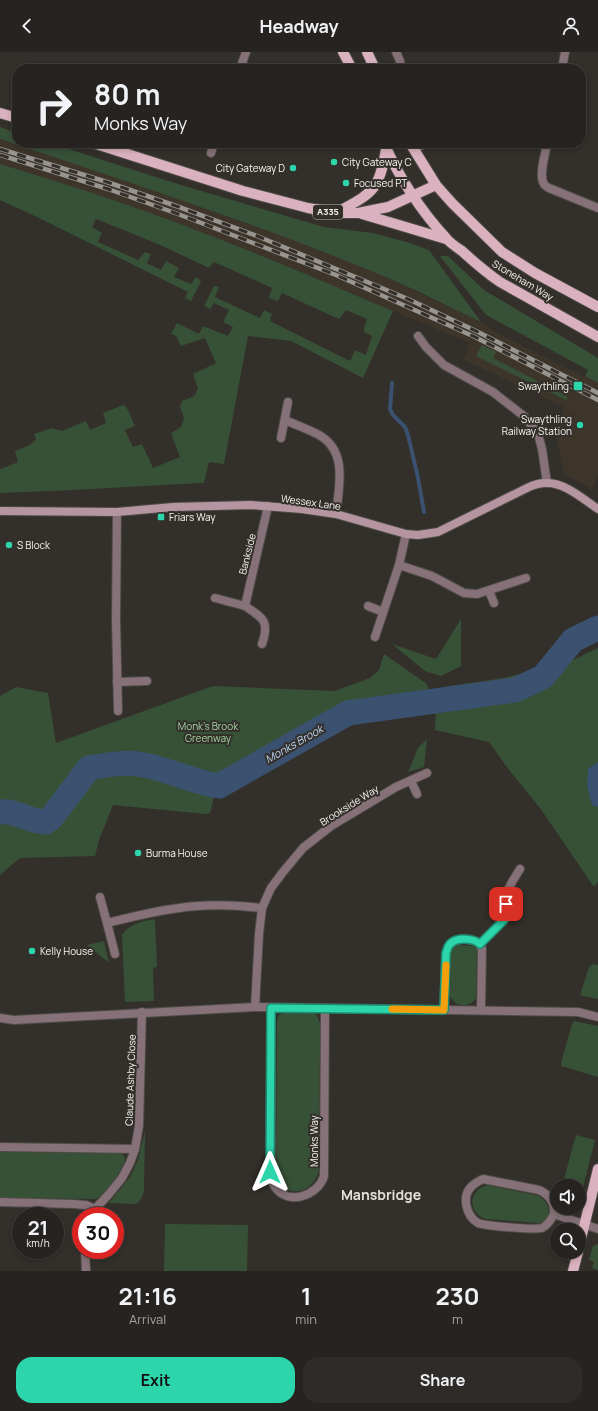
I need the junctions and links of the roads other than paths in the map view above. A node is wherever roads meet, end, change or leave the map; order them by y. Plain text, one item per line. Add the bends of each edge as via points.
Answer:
1 (246, 52) edge
2 (343, 52) edge
3 (367, 52) edge
4 (396, 52) edge
5 (565, 52) edge
6 (242, 64) edge
7 (349, 64) edge
8 (373, 64) edge
9 (400, 64) edge
10 (563, 64) edge
11 (0, 113) edge
12 (12, 117) edge
13 (109, 148) edge
14 (212, 148) edge
15 (385, 148) edge
16 (386, 148) edge
17 (413, 148) edge
18 (547, 148) edge
19 (211, 153) dead end
20 (436, 184) junction
21 (413, 196) junction
22 (598, 208) edge
23 (336, 213) junction
24 (358, 213) junction
25 (446, 238) junction
26 (598, 307) edge
27 (418, 336) dead end
28 (598, 337) edge
29 (288, 402) dead end
30 (285, 420) junction
31 (281, 438) dead end
32 (547, 483) junction
33 (268, 506) junction
34 (598, 509) edge
35 (0, 511) edge
36 (117, 512) junction
37 (336, 514) junction
38 (406, 534) junction
39 (399, 565) junction
40 (526, 578) dead end
41 (489, 591) junction
42 (215, 598) dead end
43 (494, 602) dead end
44 (244, 606) junction
45 (368, 606) dead end
46 (383, 612) junction
47 (375, 637) dead end
48 (262, 644) dead end
49 (147, 681) dead end
50 (117, 682) junction
51 (118, 711) dead end
52 (427, 773) dead end
53 (411, 781) junction
54 (417, 794) dead end
55 (520, 869) dead end
56 (100, 897) dead end
57 (262, 908) junction
58 (107, 923) junction
59 (480, 944) junction
60 (115, 954) dead end
61 (255, 1007) junction
62 (271, 1008) junction
63 (325, 1008) junction
64 (444, 1010) junction
65 (481, 1010) junction
66 (142, 1012) junction
67 (598, 1017) edge
68 (0, 1018) edge
69 (0, 1147) edge
70 (135, 1149) junction
71 (598, 1170) edge
72 (0, 1202) edge
73 (88, 1207) edge
74 (97, 1207) edge
75 (554, 1214) joint
76 (557, 1215) edge
77 (582, 1223) edge
78 (585, 1223) edge
79 (586, 1224) edge
80 (598, 1229) edge
81 (85, 1259) edge
82 (576, 1259) edge
83 (86, 1271) edge
84 (573, 1271) edge

1 - 6 street
2 - 7 main road
3 - 8 main road
4 - 9 street
5 - 10 street
11 - 12 main road
13 - 23 main road, A335 via 243,191
14 - 19 street
15 - 23 main road via 381,174 372,191
16 - 21 main road, Stoneham Way
17 - 20 main road, Stoneham Way
18 - 22 street via 542,170 544,184
20 - 21 main road, A335
20 - 26 main road, Stoneham Way via 468,220 502,252
21 - 24 main road, A335 via 388,207
21 - 25 main road, Stoneham Way
23 - 24 main road, A335
24 - 25 main road
25 - 28 main road, Stoneham Way via 500,282
27 - 32 street via 444,365 493,392 525,417 538,434
29 - 30 street
30 - 31 street
30 - 37 street via 320,436 330,444 337,455 340,480
32 - 34 street, Wessex Lane via 566,488
32 - 38 street, Wessex Lane via 528,488 438,532
33 - 36 street, Wessex Lane via 172,507
33 - 37 street, Wessex Lane
33 - 44 street, Bankside
35 - 36 street, Wessex Lane
36 - 50 street
37 - 38 street, Wessex Lane
38 - 39 street
39 - 41 street via 432,576 464,593 477,594
39 - 46 street
40 - 41 street
41 - 43 street
42 - 44 street
44 - 48 street via 261,616 266,624
45 - 46 street
46 - 47 street
49 - 50 street
50 - 51 street
52 - 53 street, Brookside Way
53 - 54 street
53 - 57 street, Brookside Way via 396,787 331,826 303,848 271,888
55 - 59 street via 506,894 504,920
56 - 58 street
57 - 58 street via 181,907
57 - 61 street, Brookside Way
58 - 60 street
59 - 64 street via 464,939 456,940 448,946
59 - 65 street
61 - 62 street
61 - 66 street
62 - 63 street
62 - 63 street, Monks Way via 270,1172 279,1192 296,1197 308,1195 318,1187 324,1172
63 - 64 street
64 - 65 street
65 - 67 street via 578,1012
66 - 68 street via 14,1020
66 - 70 street, Claude Ashby Close via 139,1118
69 - 70 street
70 - 74 street, Claude Ashby Close via 122,1178
71 - 78 main road
72 - 73 street, Claude Ashby Close via 79,1204
75 - 75 street via 555,1209 551,1200 539,1190 483,1179 472,1186 466,1199 468,1211 474,1220 484,1225 537,1229 548,1224
76 - 77 street
79 - 80 street
81 - 83 street
82 - 84 main road

